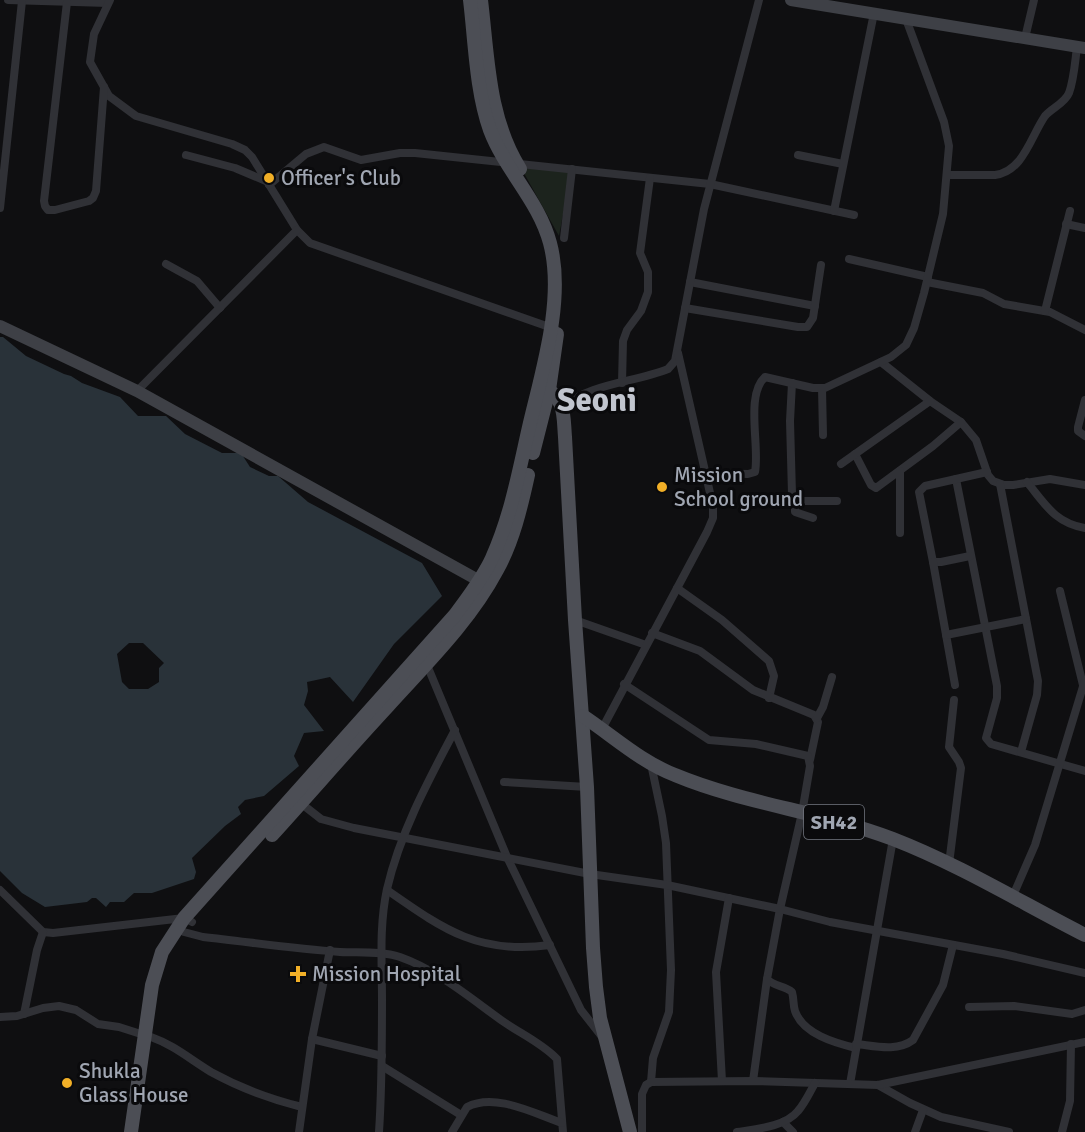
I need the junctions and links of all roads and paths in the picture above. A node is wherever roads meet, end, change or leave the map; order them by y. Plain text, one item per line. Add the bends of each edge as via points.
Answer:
1 (8, 0) edge
2 (470, 0) edge
3 (481, 0) edge
4 (759, 0) edge
5 (791, 0) edge
6 (1034, 0) edge
7 (22, 1) edge
8 (67, 2) junction
9 (109, 2) edge
10 (874, 14) junction
11 (906, 19) junction
12 (1025, 38) junction
13 (1081, 47) edge
14 (104, 86) junction
15 (186, 155) dead end
16 (798, 155) dead end
17 (511, 163) junction
18 (843, 164) junction
19 (572, 169) junction
20 (947, 175) junction
21 (650, 178) junction
22 (268, 183) junction
23 (710, 184) junction
24 (0, 208) edge
25 (834, 211) junction
26 (1070, 211) dead end
27 (854, 215) dead end
28 (1066, 224) junction
29 (1085, 228) edge
30 (297, 230) junction
31 (564, 238) dead end
32 (849, 260) dead end
33 (166, 264) dead end
34 (821, 265) dead end
35 (927, 280) junction
36 (690, 282) junction
37 (815, 306) junction
38 (220, 308) junction
39 (685, 308) junction
40 (1045, 311) junction
41 (0, 326) edge
42 (554, 328) junction
43 (1085, 330) edge
44 (677, 350) junction
45 (881, 362) junction
46 (792, 382) junction
47 (622, 383) junction
48 (544, 386) junction
49 (822, 388) junction
50 (137, 391) junction
51 (1085, 400) edge
52 (930, 401) junction
53 (563, 407) junction
54 (961, 422) junction
55 (823, 435) dead end
56 (1085, 436) edge
57 (855, 454) junction
58 (841, 464) dead end
59 (900, 471) junction
60 (987, 472) junction
61 (706, 473) junction
62 (956, 479) junction
63 (1028, 482) junction
64 (1000, 484) junction
65 (1085, 485) edge
66 (795, 498) junction
67 (837, 501) dead end
68 (813, 518) dead end
69 (1085, 528) edge
70 (900, 533) dead end
71 (970, 556) junction
72 (933, 561) junction
73 (484, 583) junction
74 (677, 588) junction
75 (1060, 591) dead end
76 (1026, 619) junction
77 (575, 620) junction
78 (985, 628) junction
79 (652, 633) junction
80 (946, 635) junction
81 (646, 645) junction
82 (427, 665) junction
83 (832, 677) dead end
84 (1084, 682) edge
85 (624, 684) junction
86 (955, 685) dead end
87 (769, 698) junction
88 (954, 700) dead end
89 (583, 716) junction
90 (817, 718) junction
91 (602, 729) junction
92 (455, 730) junction
93 (1021, 752) junction
94 (810, 760) junction
95 (651, 764) junction
96 (1060, 764) junction
97 (1085, 771) edge
98 (504, 782) dead end
99 (587, 787) junction
100 (296, 800) junction
101 (802, 813) junction
102 (403, 837) junction
103 (893, 839) junction
104 (507, 857) junction
105 (949, 864) junction
106 (590, 874) junction
107 (667, 885) junction
108 (0, 890) edge
109 (387, 890) junction
110 (729, 898) junction
111 (1012, 898) junction
112 (780, 909) junction
113 (184, 925) junction
114 (876, 930) junction
115 (43, 932) junction
116 (1085, 935) edge
117 (550, 945) junction
118 (953, 945) junction
119 (330, 950) junction
120 (381, 953) junction
121 (1085, 973) edge
122 (767, 979) junction
123 (969, 1007) dead end
124 (1085, 1010) edge
125 (24, 1014) junction
126 (0, 1017) edge
127 (148, 1036) junction
128 (312, 1039) junction
129 (606, 1042) junction
130 (1085, 1042) edge
131 (1071, 1044) junction
132 (856, 1046) junction
133 (382, 1056) junction
134 (382, 1066) junction
135 (722, 1081) junction
136 (753, 1081) junction
137 (651, 1082) junction
138 (815, 1083) junction
139 (850, 1084) junction
140 (878, 1085) junction
141 (302, 1107) junction
142 (923, 1110) junction
143 (461, 1115) junction
144 (783, 1122) junction
145 (562, 1127) edge
146 (131, 1132) edge
147 (140, 1132) edge
148 (299, 1132) edge
149 (379, 1132) edge
150 (453, 1132) edge
151 (630, 1132) edge
152 (642, 1132) edge
153 (737, 1132) edge
154 (793, 1132) edge
155 (915, 1132) edge
156 (1009, 1132) edge
157 (1062, 1132) edge

1 - 7 street
2 - 17 main road via 484,111 490,130
3 - 17 main road via 492,96
4 - 23 street
5 - 10 main road
6 - 12 street
7 - 8 street
7 - 24 street
8 - 9 street
8 - 14 street via 44,201 48,210 93,198
9 - 14 street via 94,34 90,62
10 - 11 main road
10 - 18 street
11 - 12 main road
11 - 20 street via 948,135
12 - 13 main road
13 - 20 street via 1068,96 1047,114 1012,169 995,175
14 - 22 street via 109,96 136,116 245,150
15 - 22 street via 241,170
16 - 18 street
17 - 19 street
17 - 22 street via 415,153 361,160 324,147 306,154
17 - 42 main road via 550,243 555,282
18 - 25 street
19 - 21 street
19 - 31 street
20 - 35 street via 943,214
21 - 23 street
21 - 47 street via 640,253 648,272 648,292 623,341
22 - 30 street
23 - 25 street
23 - 36 street
25 - 27 street
26 - 28 street
28 - 29 street
28 - 40 street
30 - 38 street
30 - 42 street via 322,248
32 - 35 street
33 - 38 street via 197,281
34 - 37 street
35 - 40 street via 983,293 1004,304
35 - 45 street via 906,345
36 - 37 street
36 - 39 street
37 - 39 street via 811,322 804,328
38 - 50 street
39 - 44 street
40 - 43 street
41 - 50 main road
42 - 48 main road
44 - 47 street via 668,369
44 - 61 street
45 - 49 street
45 - 52 street
46 - 49 street
46 - 61 street via 769,376 759,384 755,472
46 - 66 street via 791,488
47 - 53 street via 580,396
48 - 53 main road
48 - 73 main road via 516,522 498,569
49 - 55 street
50 - 73 main road
51 - 56 street via 1078,427
52 - 54 street
52 - 57 street
53 - 77 main road
54 - 59 street
54 - 60 street via 978,444
57 - 58 street
57 - 59 street via 873,487
59 - 70 street
60 - 62 street
60 - 64 street via 993,482
61 - 74 street via 713,518
62 - 71 street
62 - 72 street via 925,486 919,492
63 - 64 street
63 - 65 street via 1050,479
63 - 69 street via 1059,519
64 - 76 street
66 - 67 street
66 - 68 street via 795,512
71 - 72 street
71 - 78 street
72 - 80 street
73 - 82 main road via 458,627
73 - 100 main road
74 - 79 street
74 - 87 street via 769,661 774,676
75 - 84 street
76 - 78 street
76 - 93 street via 1038,689
77 - 81 street
77 - 89 main road
78 - 80 street
78 - 93 street via 998,692 986,738 991,744
79 - 81 street
79 - 87 street via 700,651
80 - 86 street
81 - 85 street
82 - 92 street
82 - 100 main road
83 - 90 street
84 - 96 street
85 - 91 street
85 - 94 street via 709,740 794,751
87 - 90 street
88 - 105 street via 949,747 960,762 961,778
89 - 91 main road, SH42
89 - 99 main road
90 - 94 street
91 - 95 main road, SH42
92 - 102 street
92 - 104 street
93 - 96 street
94 - 101 street
95 - 101 main road, SH42 via 710,788
95 - 107 street via 664,825
96 - 97 street
96 - 111 street via 1035,845
98 - 99 street
99 - 106 main road
100 - 102 street via 321,819
100 - 113 main road
101 - 103 main road, SH42
101 - 112 street
102 - 104 street
102 - 109 street
103 - 105 main road, SH42
103 - 114 street
104 - 106 street
104 - 117 street
105 - 111 main road, SH42
106 - 107 street
106 - 129 main road via 597,1002
107 - 110 street
107 - 137 street via 670,996 666,1025 653,1058
108 - 115 street
109 - 117 street via 466,938 516,948
109 - 120 street
110 - 112 street
110 - 135 street via 716,972
111 - 116 main road, SH42
112 - 114 street
112 - 122 street
113 - 115 street
113 - 119 street via 203,937
113 - 127 main road via 157,964
114 - 118 street
114 - 132 street
115 - 125 street
117 - 129 street via 581,1010
118 - 121 street
118 - 132 street via 943,985 913,1040 894,1047
119 - 120 street
119 - 128 street
120 - 133 street
120 - 145 street via 420,965 551,1053 559,1065
122 - 132 street via 792,992 796,1013 814,1032 834,1042
122 - 136 street
123 - 124 street via 1014,1006 1072,1014
125 - 126 street
125 - 127 street via 52,1006 68,1008 98,1024
127 - 141 street via 166,1042 210,1071 250,1090
127 - 146 main road
127 - 147 main road
128 - 133 street
128 - 141 street
129 - 151 main road
130 - 131 street
131 - 140 street
131 - 157 street via 1071,1092
132 - 139 street
133 - 134 street
134 - 143 street
134 - 149 street
135 - 136 street
135 - 137 street
136 - 138 street
137 - 152 street via 642,1095
138 - 139 street
138 - 144 street via 800,1110
139 - 140 street
140 - 142 street
141 - 148 street
142 - 155 street
142 - 156 street
143 - 145 street via 471,1105 493,1102
143 - 150 street
144 - 153 street
144 - 154 street

